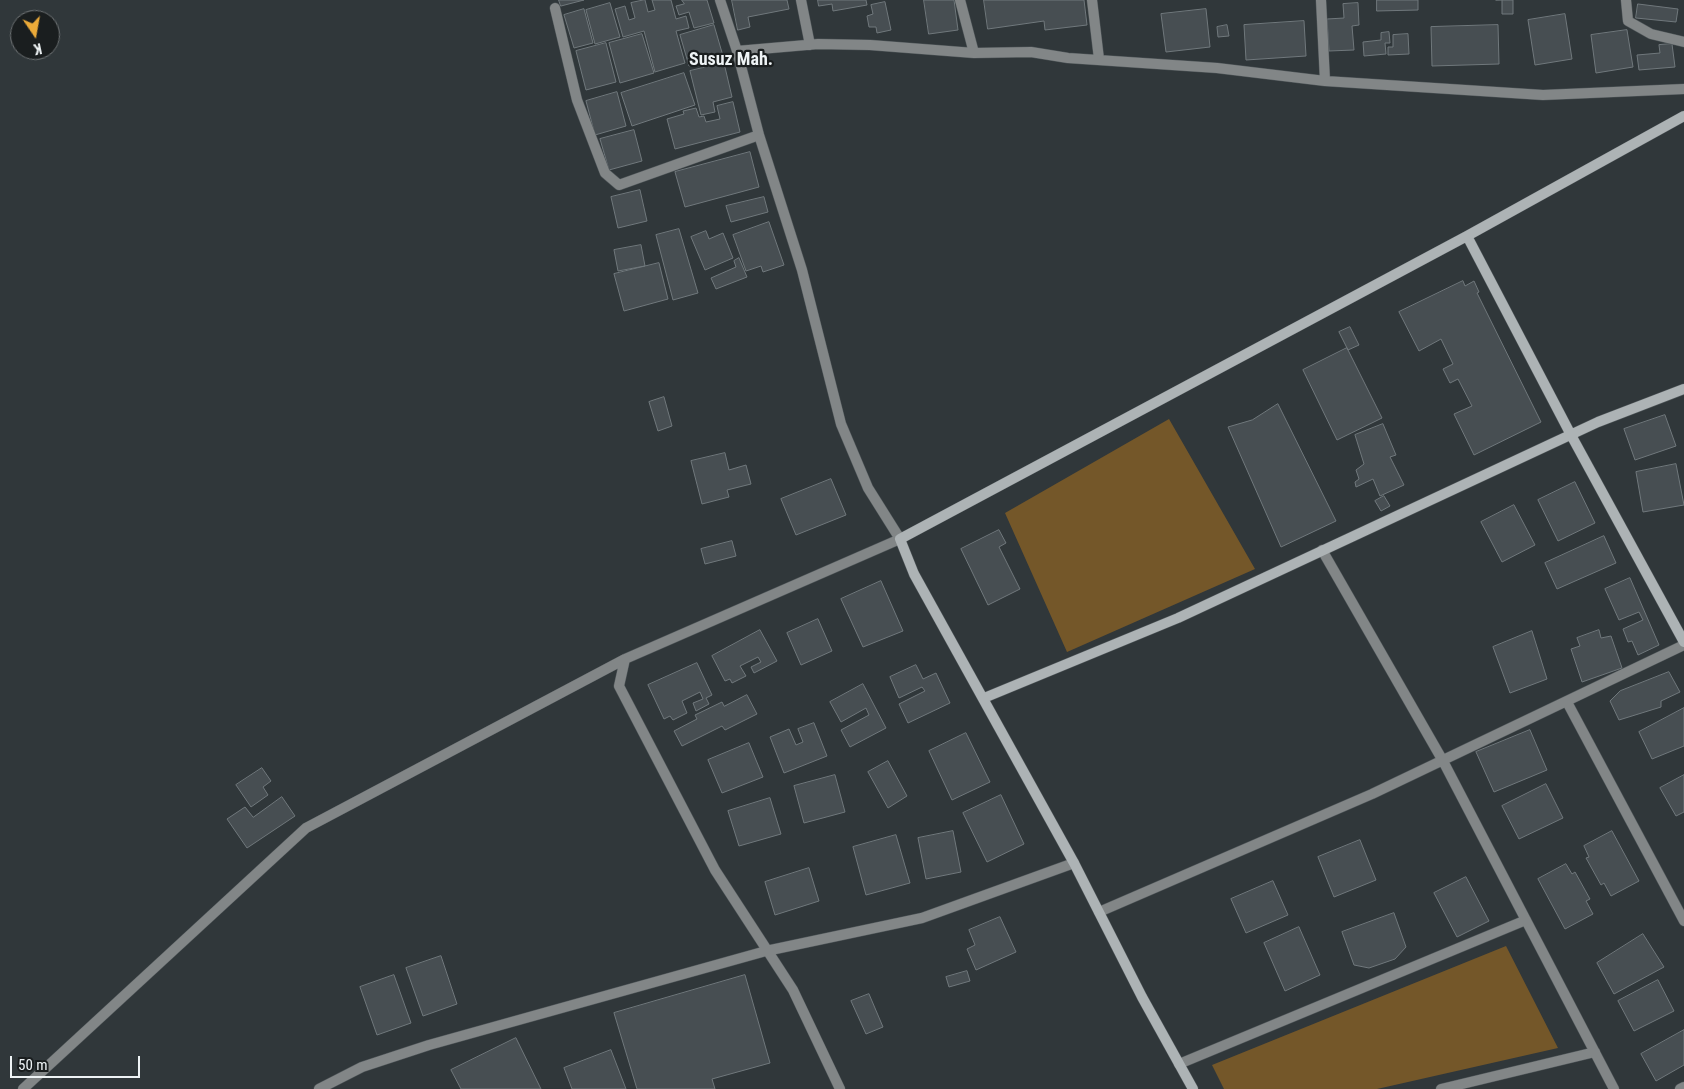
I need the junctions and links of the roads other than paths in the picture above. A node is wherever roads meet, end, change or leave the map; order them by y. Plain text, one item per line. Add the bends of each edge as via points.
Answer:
1 (720, 0) edge
2 (801, 0) edge
3 (960, 0) edge
4 (1092, 0) edge
5 (1321, 0) edge
6 (1626, 0) edge
7 (555, 8) dead end
8 (1684, 42) edge
9 (810, 45) junction
10 (737, 51) junction
11 (974, 53) junction
12 (1099, 59) junction
13 (1325, 81) junction
14 (1684, 89) edge
15 (1684, 116) edge
16 (759, 135) junction
17 (1468, 236) junction
18 (1684, 389) edge
19 (1571, 435) junction
20 (900, 539) junction
21 (1322, 550) junction
22 (1684, 642) edge
23 (1684, 645) edge
24 (625, 659) junction
25 (984, 698) junction
26 (1567, 702) junction
27 (1443, 761) junction
28 (1074, 863) junction
29 (1099, 912) junction
30 (1526, 920) junction
31 (1684, 921) edge
32 (766, 951) junction
33 (1595, 1052) junction
34 (1179, 1064) junction
35 (1684, 1087) edge
36 (23, 1089) edge
37 (319, 1089) edge
38 (840, 1089) edge
39 (1193, 1089) edge
40 (1441, 1089) edge
41 (1614, 1089) edge
42 (1680, 1089) edge

1 - 10 street
2 - 9 street
3 - 11 street
4 - 12 street
5 - 13 street
6 - 8 street via 1628,21 1651,34
7 - 16 street via 577,100 606,174 619,185
9 - 10 street
9 - 11 street via 870,45
10 - 16 street
11 - 12 street via 1031,52
12 - 13 street
13 - 14 street via 1542,95
15 - 17 street
16 - 20 street via 802,270 842,424 868,488
17 - 19 street
17 - 20 street
18 - 19 street
19 - 21 street
19 - 22 street
20 - 24 street
20 - 25 street via 914,574
21 - 25 street via 1178,618
21 - 27 street
23 - 26 street
24 - 32 street via 619,686 714,870
24 - 36 street via 306,828
25 - 28 street
26 - 27 street
26 - 31 street
27 - 29 street
27 - 30 street
28 - 29 street
28 - 32 street via 922,918
29 - 34 street
30 - 33 street
30 - 34 street
32 - 37 street via 421,1048 362,1067
32 - 38 street via 793,990
33 - 40 street
33 - 41 street
34 - 39 street
35 - 42 street

